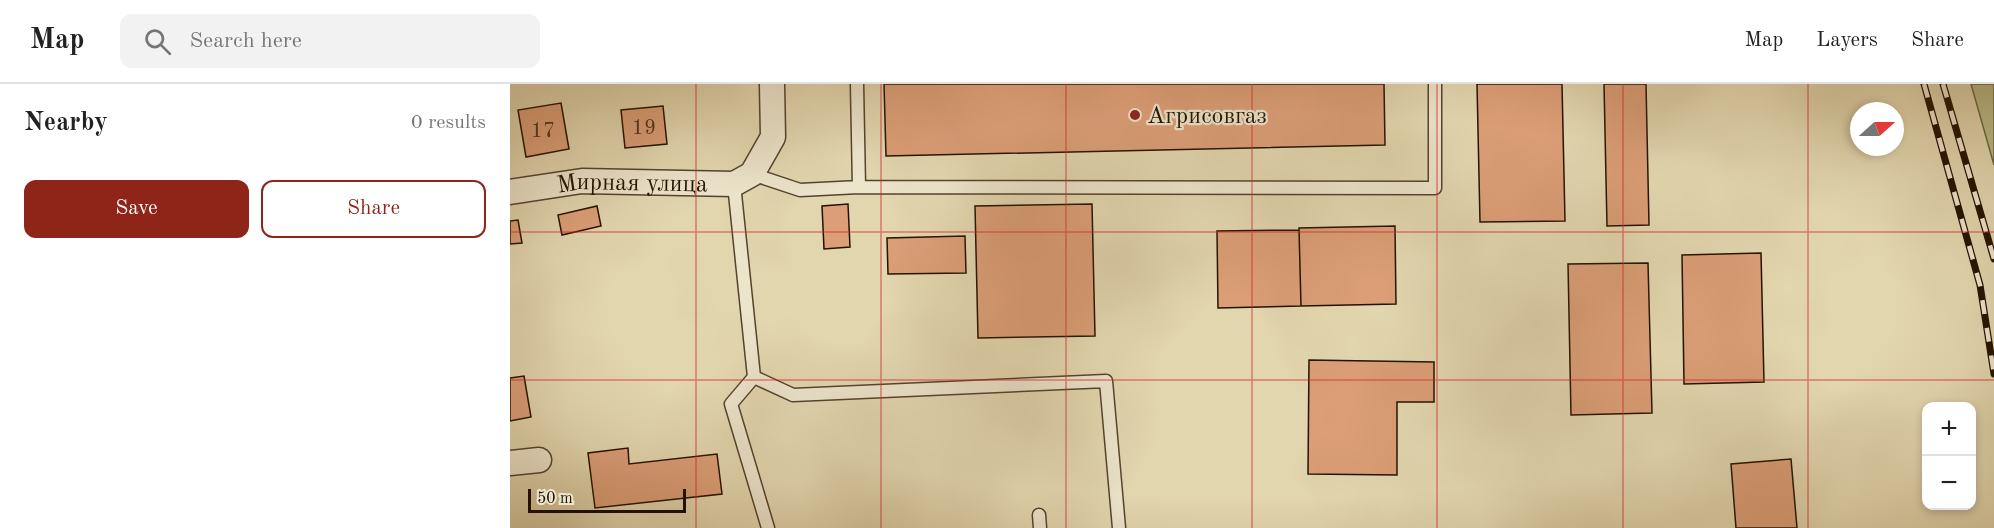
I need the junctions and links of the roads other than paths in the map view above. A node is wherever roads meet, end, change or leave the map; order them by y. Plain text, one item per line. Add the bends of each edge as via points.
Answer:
1 (772, 84) edge
2 (857, 84) edge
3 (1435, 84) edge
4 (743, 179) junction
5 (859, 187) junction
6 (510, 192) edge
7 (754, 377) junction
8 (539, 460) dead end
9 (510, 463) edge
10 (1039, 514) dead end
11 (768, 528) edge
12 (1040, 528) edge
13 (1119, 528) edge

1 - 4 street via 773,137
2 - 5 lane
3 - 5 lane via 1435,188
4 - 5 lane via 800,190
4 - 6 street, Мирная улица via 582,181
4 - 7 lane
7 - 11 lane via 731,404
7 - 13 lane via 793,395 1106,381
8 - 9 street
10 - 12 lane

